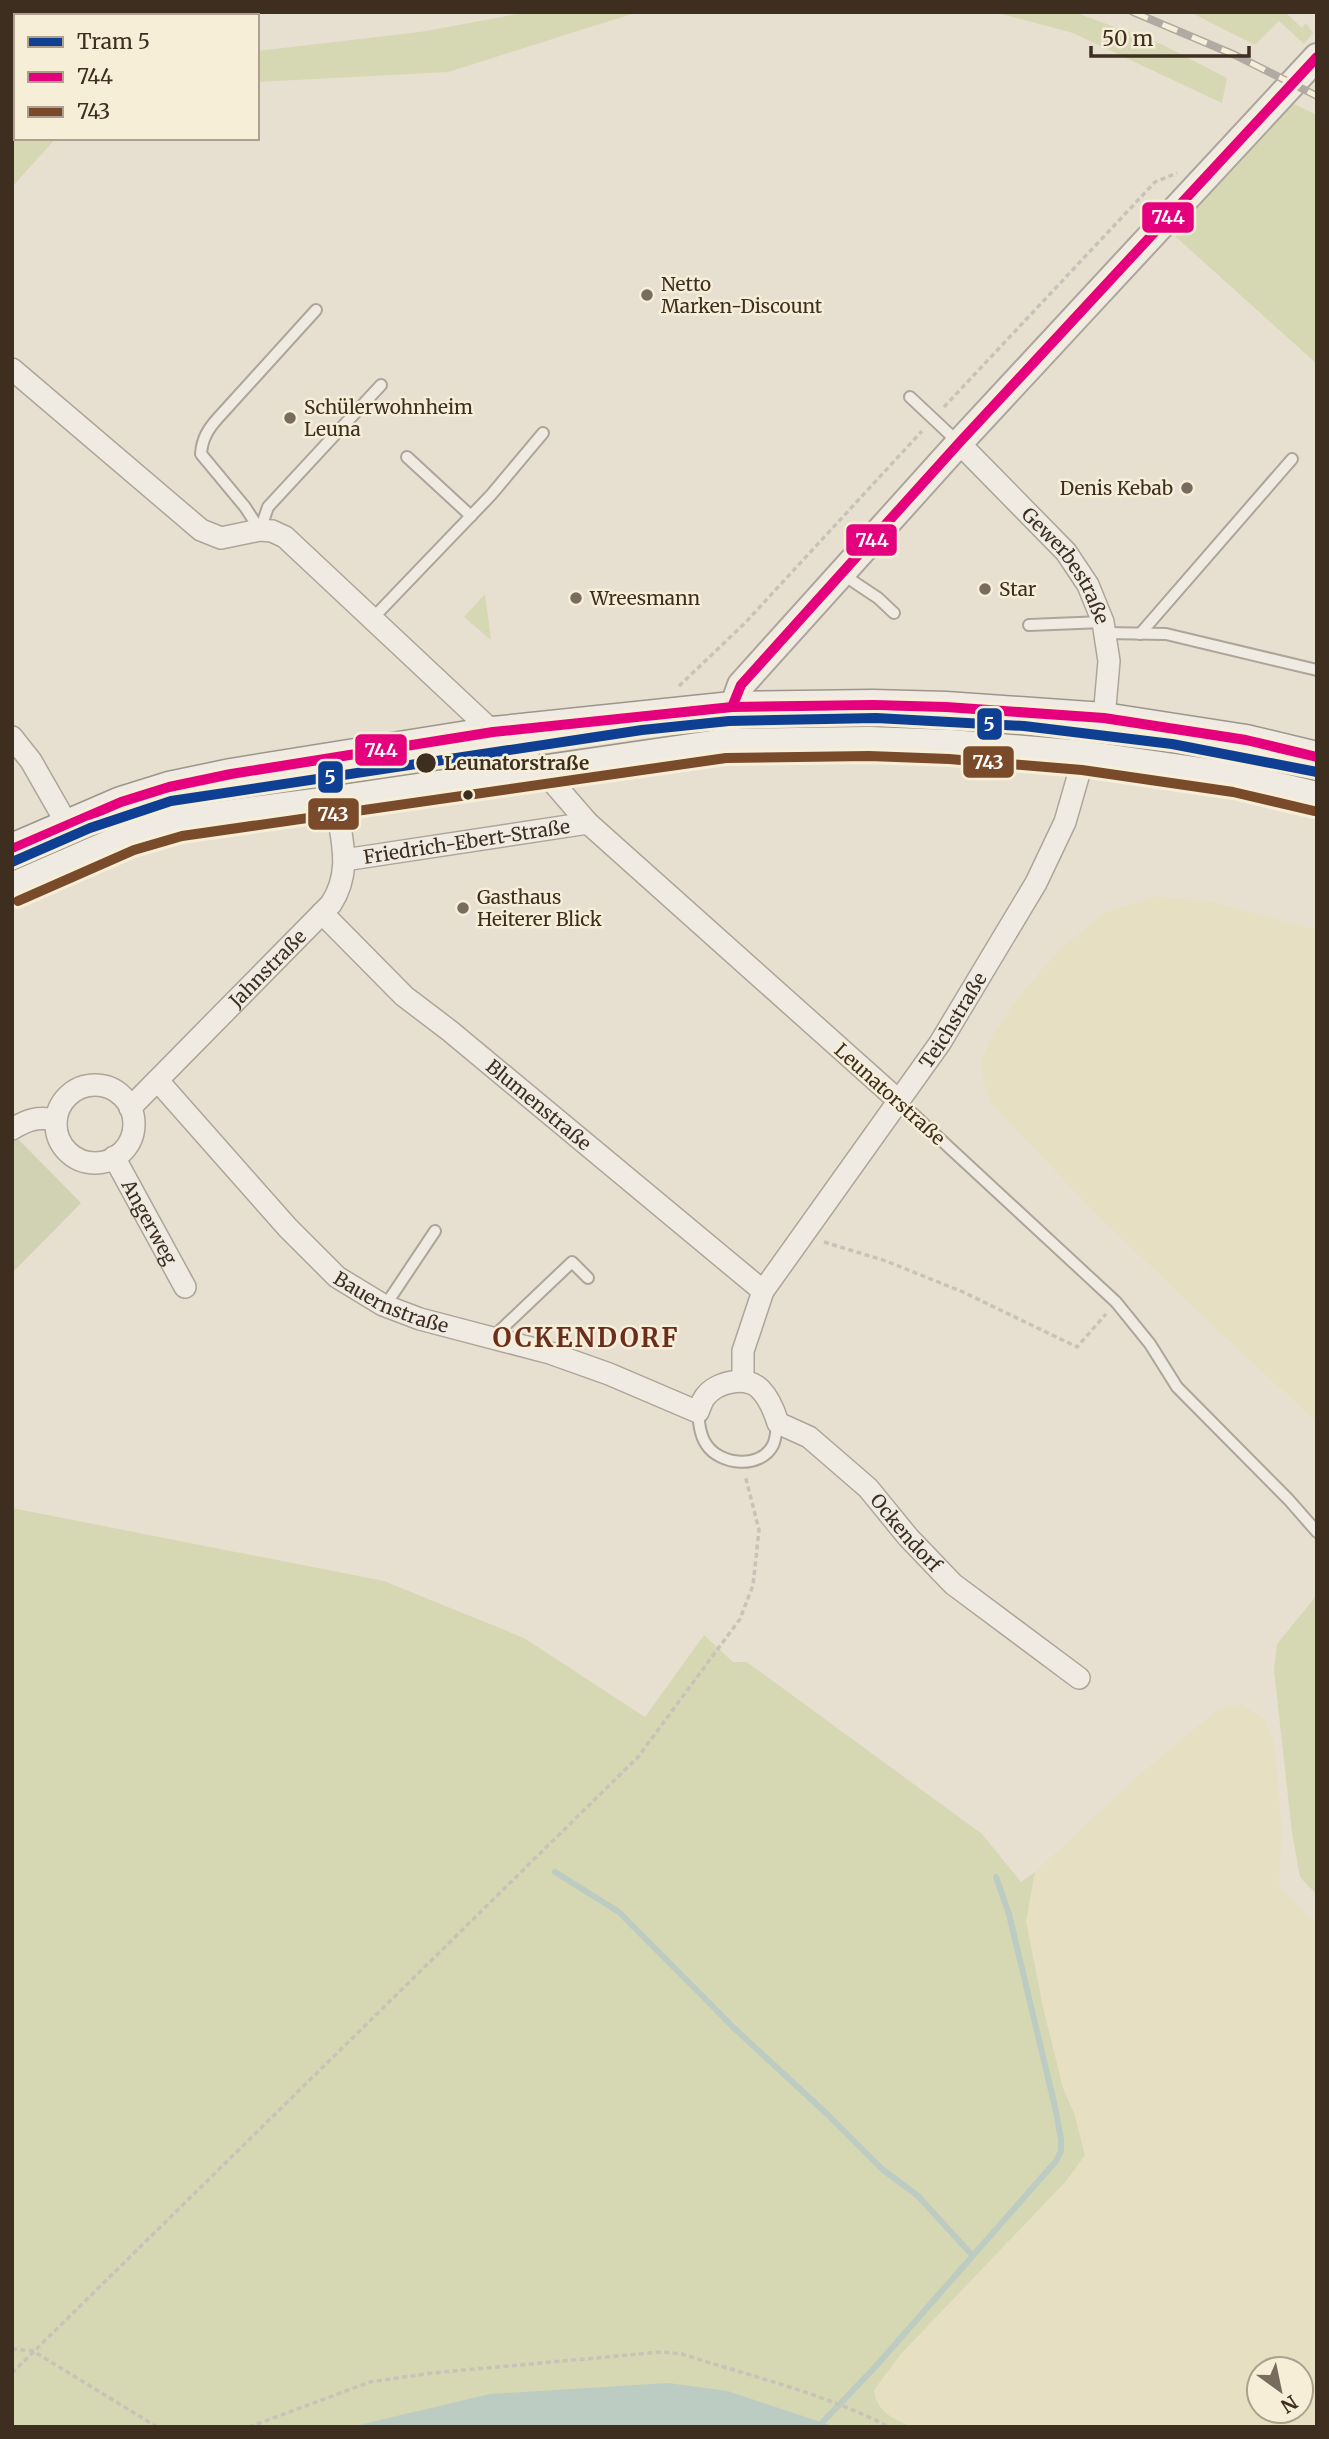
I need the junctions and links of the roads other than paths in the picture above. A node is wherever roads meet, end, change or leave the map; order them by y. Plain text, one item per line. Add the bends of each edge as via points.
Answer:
1 (1317, 57) edge
2 (316, 310) dead end
3 (12, 369) edge
4 (381, 384) dead end
5 (910, 397) dead end
6 (543, 433) dead end
7 (959, 443) junction
8 (407, 457) dead end
9 (1292, 459) dead end
10 (471, 516) junction
11 (260, 530) junction
12 (842, 574) junction
13 (894, 613) dead end
14 (372, 619) junction
15 (1029, 625) dead end
16 (1104, 627) junction
17 (1140, 634) junction
18 (1317, 670) edge
19 (732, 707) junction
20 (1104, 718) junction
21 (493, 732) junction
22 (12, 737) edge
23 (725, 744) junction
24 (1084, 756) junction
25 (1317, 757) edge
26 (543, 771) junction
27 (1317, 797) edge
28 (336, 801) junction
29 (589, 822) junction
30 (67, 824) junction
31 (12, 849) edge
32 (344, 860) junction
33 (12, 888) edge
34 (323, 913) junction
35 (158, 1081) junction
36 (899, 1101) junction
37 (130, 1108) junction
38 (55, 1120) junction
39 (12, 1129) edge
40 (114, 1157) junction
41 (435, 1231) dead end
42 (588, 1279) dead end
43 (185, 1287) dead end
44 (763, 1291) junction
45 (385, 1306) junction
46 (492, 1338) junction
47 (743, 1381) junction
48 (698, 1412) junction
49 (778, 1423) junction
50 (1317, 1532) edge
51 (1079, 1678) dead end

1 - 7 street
2 - 11 lane via 207,430 202,444 201,454
3 - 11 street via 201,530 221,538
4 - 11 lane via 268,508
5 - 7 lane
6 - 10 lane
7 - 12 street
7 - 16 street, Gewerbestraße via 1066,552 1088,585
8 - 10 lane
9 - 17 lane
10 - 14 lane
11 - 14 street, Leunatorstraße via 285,537
12 - 13 lane
12 - 19 street via 741,685
14 - 21 street, Leunatorstraße
15 - 16 lane
16 - 17 lane
16 - 20 street, Gewerbestraße via 1110,662
17 - 18 lane via 1166,634
19 - 20 main road via 873,705
19 - 21 main road
19 - 23 street
20 - 25 main road via 1246,740
21 - 26 street, Leunatorstraße
21 - 30 main road via 169,787
22 - 30 street
23 - 24 main road via 869,742
23 - 26 main road
24 - 27 main road via 1236,778
24 - 36 street, Teichstraße via 1065,822 1036,883 940,1043
26 - 28 main road
26 - 29 street, Leunatorstraße
28 - 32 street, Jahnstraße
28 - 33 main road via 179,822 129,837
29 - 32 street, Friedrich-Ebert-Straße
29 - 36 street, Leunatorstraße
30 - 31 main road
32 - 34 street, Jahnstraße via 341,889
34 - 35 street, Jahnstraße
34 - 44 street, Blumenstraße via 404,996
35 - 37 street, Jahnstraße
35 - 45 street, Bauernstraße via 337,1277
36 - 44 street, Teichstraße
36 - 50 lane, Leunatorstraße via 1116,1302 1177,1387
37 - 38 street via 122,1096 96,1084 67,1096
37 - 40 street via 134,1121 130,1140
38 - 39 street via 41,1117
38 - 40 street via 63,1148 77,1159 89,1162
40 - 43 street, Angerweg
41 - 45 lane
42 - 46 lane via 572,1262
44 - 47 street, Teichstraße via 743,1351
45 - 46 street, Bauernstraße
46 - 48 street, Bauernstraße via 609,1374
47 - 48 street via 724,1383 706,1395
47 - 49 street via 758,1387
48 - 49 lane via 707,1445 719,1457 743,1464 772,1447
49 - 51 street, Ockendorf via 809,1437 868,1488 953,1584

